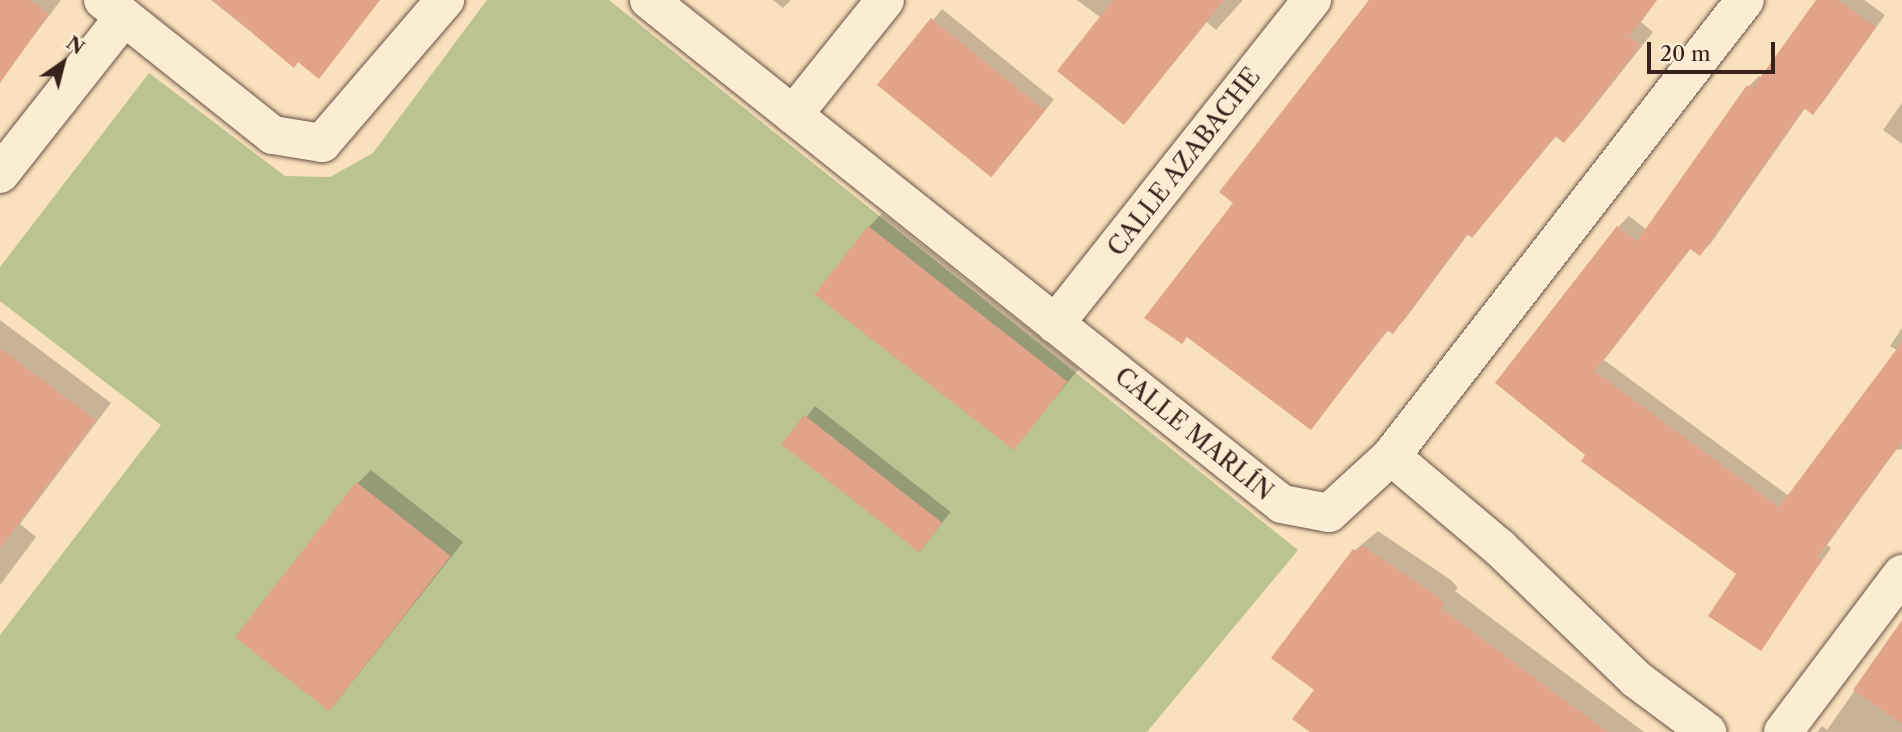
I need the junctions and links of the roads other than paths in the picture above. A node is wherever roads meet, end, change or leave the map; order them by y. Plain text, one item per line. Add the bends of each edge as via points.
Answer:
1 (445, 0) edge
2 (649, 0) edge
3 (885, 0) edge
4 (1312, 0) edge
5 (1745, 0) edge
6 (114, 9) edge
7 (793, 115) junction
8 (0, 174) edge
9 (1055, 324) junction
10 (1391, 456) junction
11 (1902, 574) edge
12 (1707, 732) edge
13 (1783, 732) edge

1 - 6 street via 323,143 273,135
2 - 7 street, CALLE MARLÍN
3 - 7 street
4 - 9 street, CALLE AZABACHE
5 - 10 street, CALLE MARLÍN
6 - 8 street
7 - 9 street, CALLE MARLÍN
9 - 10 street, CALLE MARLÍN via 1282,505 1329,513
10 - 12 street via 1500,548 1636,679
11 - 13 street

